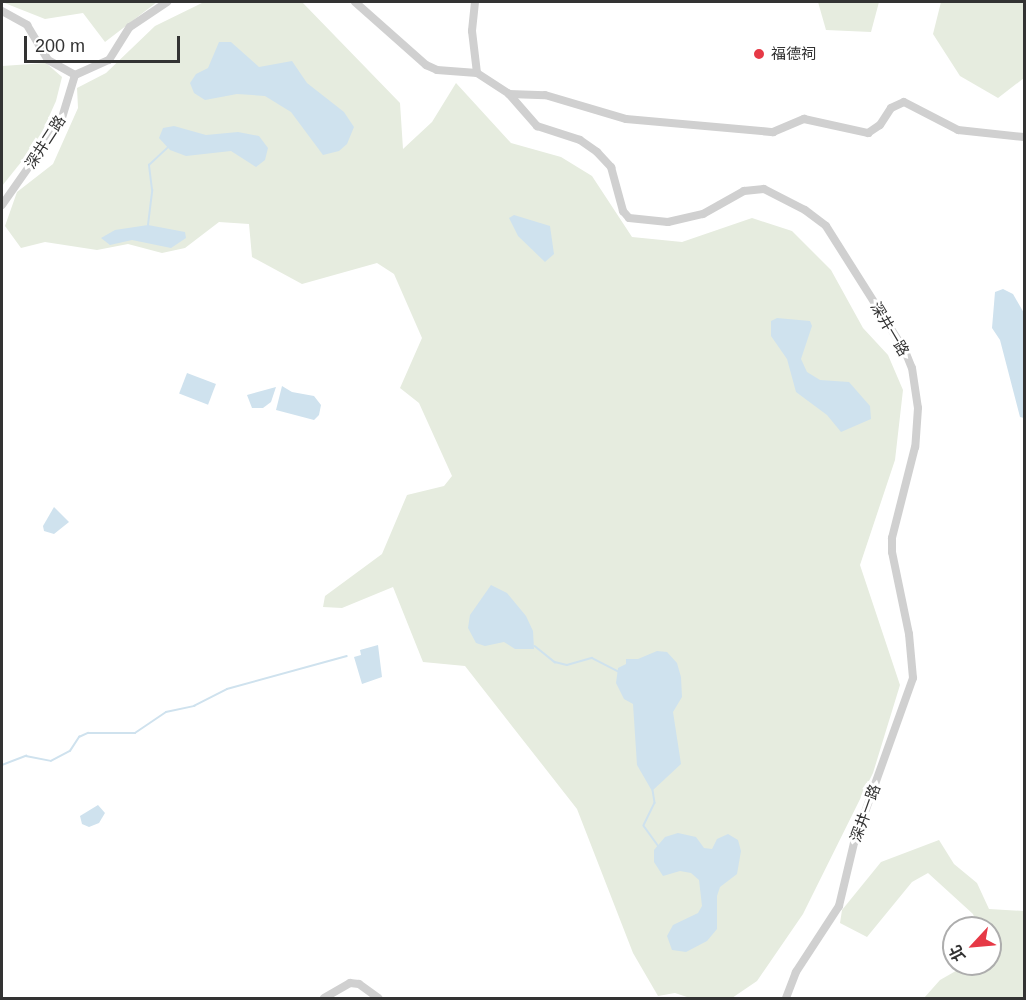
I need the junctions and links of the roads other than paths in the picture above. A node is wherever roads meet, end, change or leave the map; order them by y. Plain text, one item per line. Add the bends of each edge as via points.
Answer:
1 (167, 2) edge
2 (355, 2) edge
3 (475, 2) edge
4 (2, 10) edge
5 (477, 72) junction
6 (75, 75) junction
7 (509, 94) junction
8 (1024, 137) edge
9 (2, 204) edge
10 (324, 999) edge
11 (378, 999) edge
12 (786, 999) edge

1 - 6 street via 130,27 109,60
2 - 5 street via 426,65 437,70
3 - 5 street via 472,32
4 - 6 street via 27,25 48,60
5 - 7 street, 深井一路
6 - 9 street, 深井二路 via 61,121
7 - 8 street via 545,95 627,119 773,132 804,119 868,133 880,125 891,108 904,102 949,127
7 - 12 street, 深井一路 via 537,126 580,140 597,152 611,167 623,211 637,222 668,222 703,214 744,191 764,189 805,210 826,226 912,368 918,408 915,447 892,538 909,634 911,685 854,843 839,906 796,972
10 - 11 street via 350,983 359,984

